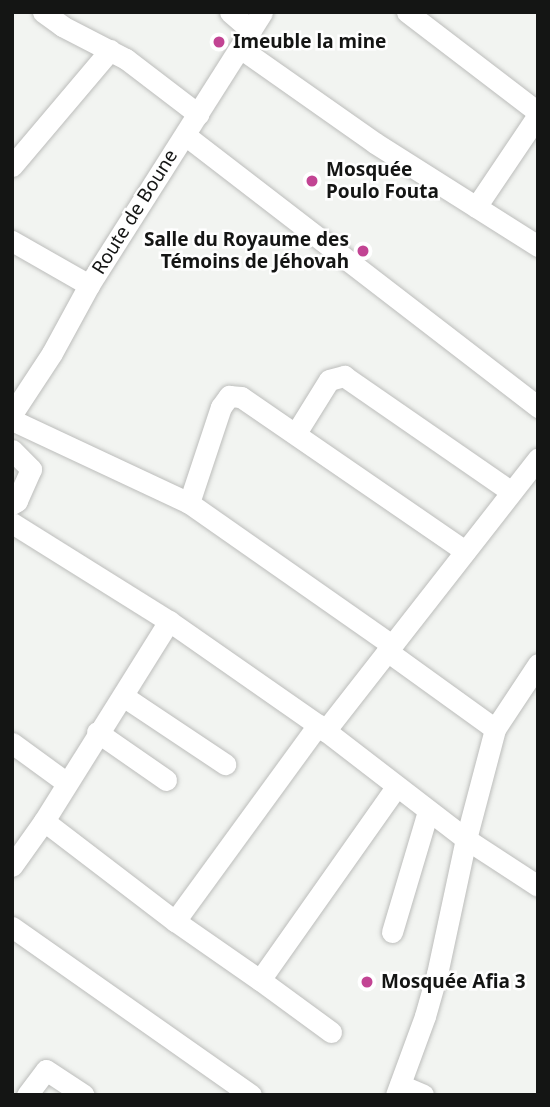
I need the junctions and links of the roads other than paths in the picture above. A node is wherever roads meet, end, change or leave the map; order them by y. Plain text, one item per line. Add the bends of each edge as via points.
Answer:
1 (43, 12) edge
2 (230, 12) edge
3 (408, 12) edge
4 (251, 30) edge
5 (110, 50) junction
6 (198, 114) junction
7 (538, 114) edge
8 (185, 135) junction
9 (12, 166) edge
10 (476, 207) junction
11 (12, 241) edge
12 (538, 246) edge
13 (89, 285) junction
14 (538, 407) edge
15 (12, 414) edge
16 (12, 421) edge
17 (296, 433) junction
18 (12, 450) edge
19 (538, 457) edge
20 (510, 491) junction
21 (189, 503) junction
22 (12, 504) edge
23 (12, 523) edge
24 (465, 551) junction
25 (169, 621) junction
26 (389, 648) junction
27 (538, 664) edge
28 (123, 696) junction
29 (321, 728) junction
30 (495, 729) junction
31 (97, 732) junction
32 (12, 743) edge
33 (225, 764) dead end
34 (166, 780) dead end
35 (67, 783) junction
36 (396, 787) junction
37 (428, 811) junction
38 (44, 821) junction
39 (466, 839) junction
40 (12, 866) edge
41 (538, 886) edge
42 (175, 921) junction
43 (12, 927) edge
44 (392, 932) dead end
45 (260, 980) junction
46 (331, 1032) dead end
47 (398, 1090) edge
48 (27, 1095) edge
49 (84, 1095) edge
50 (251, 1095) edge
51 (423, 1095) edge

1 - 5 street
2 - 4 street
3 - 7 street
4 - 6 street, Route de Boune
4 - 10 street via 374,143
5 - 6 street
5 - 9 street
6 - 8 street, Route de Boune
7 - 10 street
8 - 13 street, Route de Boune
8 - 14 street
10 - 12 street
11 - 13 street
13 - 15 street, Route de Boune
16 - 21 street
17 - 20 street via 329,380 344,376
17 - 21 street via 241,397 229,396 221,407
17 - 24 street
18 - 22 street via 31,469
19 - 20 street
20 - 24 street
21 - 26 street
23 - 25 street
24 - 26 street
25 - 28 street
25 - 29 street
26 - 29 street
26 - 30 street
27 - 30 street
28 - 31 street
28 - 33 street
29 - 36 street
29 - 42 street
30 - 39 street
31 - 34 street
31 - 35 street
32 - 35 street
35 - 38 street
36 - 37 street
36 - 45 street
37 - 39 street
37 - 44 street
38 - 40 street
38 - 42 street
39 - 41 street
39 - 47 street via 437,974
42 - 45 street
43 - 50 street
45 - 46 street
47 - 51 street
48 - 49 street via 46,1070

